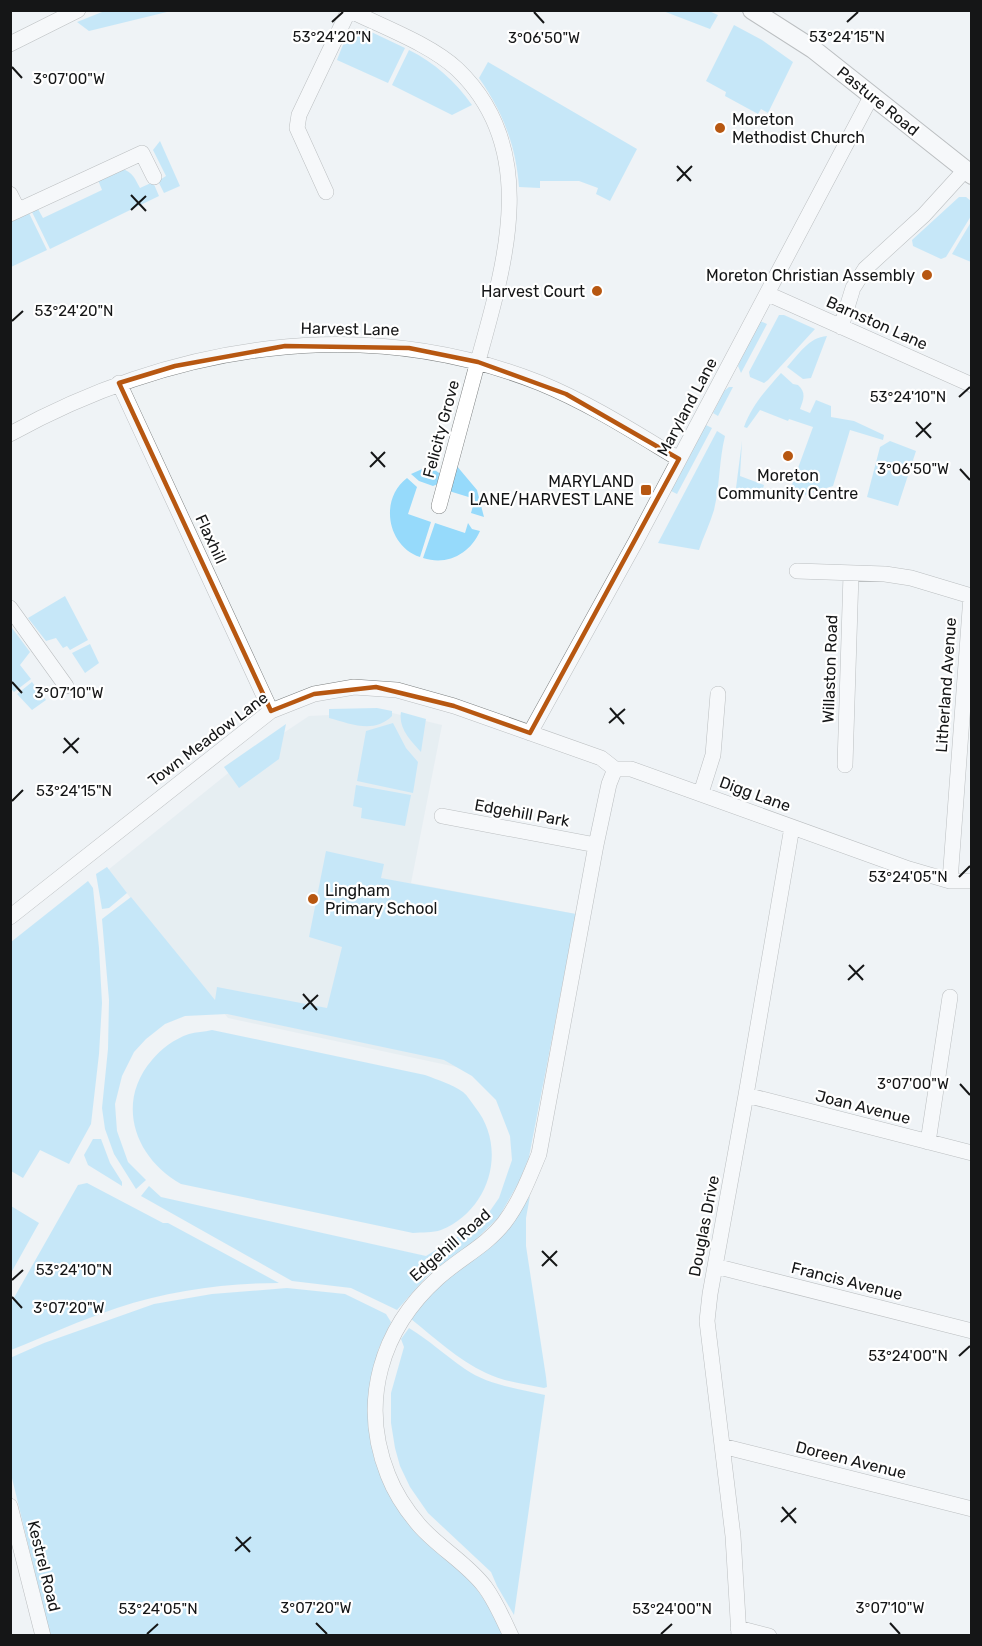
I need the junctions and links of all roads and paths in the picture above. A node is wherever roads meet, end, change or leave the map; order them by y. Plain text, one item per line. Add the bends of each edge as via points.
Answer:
1 (78, 10) edge
2 (349, 10) edge
3 (752, 10) edge
4 (10, 44) edge
5 (872, 95) junction
6 (968, 173) edge
7 (154, 177) dead end
8 (326, 192) dead end
9 (10, 194) edge
10 (14, 212) edge
11 (768, 294) junction
12 (841, 327) junction
13 (478, 362) junction
14 (119, 383) junction
15 (972, 385) edge
16 (10, 434) edge
17 (679, 459) junction
18 (438, 506) dead end
19 (797, 571) dead end
20 (851, 574) junction
21 (10, 608) edge
22 (66, 686) dead end
23 (718, 694) dead end
24 (271, 711) junction
25 (530, 734) junction
26 (845, 765) dead end
27 (615, 769) junction
28 (701, 793) junction
29 (442, 816) dead end
30 (792, 827) junction
31 (596, 844) junction
32 (950, 881) junction
33 (972, 881) edge
34 (10, 917) edge
35 (950, 997) dead end
36 (746, 1095) junction
37 (928, 1142) junction
38 (972, 1153) edge
39 (715, 1266) junction
40 (972, 1331) edge
41 (722, 1446) junction
42 (10, 1506) edge
43 (972, 1509) edge
44 (738, 1632) edge
45 (43, 1635) edge
46 (511, 1635) edge
47 (769, 1635) edge

1 - 4 street
2 - 8 street via 299,115 297,128
2 - 13 street, Felicity Grove via 424,46 457,69 482,101 499,134 510,184 508,225 499,284
3 - 5 main road, Pasture Road via 813,49
5 - 6 main road, Pasture Road
5 - 11 street, Maryland Lane
6 - 12 street via 865,269 853,288
7 - 10 street via 142,153
9 - 10 street
11 - 12 street, Barnston Lane
11 - 17 street, Maryland Lane
12 - 15 street, Barnston Lane
13 - 14 street, Harvest Lane via 409,348 343,343 285,346 175,366
13 - 17 street, Harvest Lane via 566,394
13 - 18 street, Felicity Grove
14 - 16 street, Harvest Lane
14 - 24 street, Flaxhill
17 - 25 street, Maryland Lane
19 - 20 street, Litherland Avenue
20 - 26 street, Willaston Road
20 - 32 street, Litherland Avenue via 909,578 971,596
21 - 22 street
23 - 28 street via 713,755
24 - 25 street, Town Meadow Lane via 314,694 376,687 454,706
24 - 34 street, Town Meadow Lane
25 - 27 street, Digg Lane via 601,758
27 - 28 street, Digg Lane via 631,769
27 - 31 street, Edgehill Road
28 - 30 street, Digg Lane
29 - 31 street, Edgehill Park
30 - 32 street, Digg Lane
30 - 36 street, Douglas Drive
31 - 46 street, Edgehill Road via 539,1154 524,1191 505,1222 475,1251 440,1276 400,1319 386,1350 375,1401 388,1475 402,1502 420,1526 486,1588
32 - 33 street, Digg Lane
35 - 37 street
36 - 37 street, Joan Avenue
36 - 39 street, Douglas Drive
37 - 38 street, Joan Avenue
39 - 40 street, Francis Avenue
39 - 41 street, Douglas Drive via 707,1321
41 - 43 street, Doreen Avenue
41 - 44 street, Douglas Drive via 734,1536
42 - 45 street, Kestrel Road
44 - 47 street

